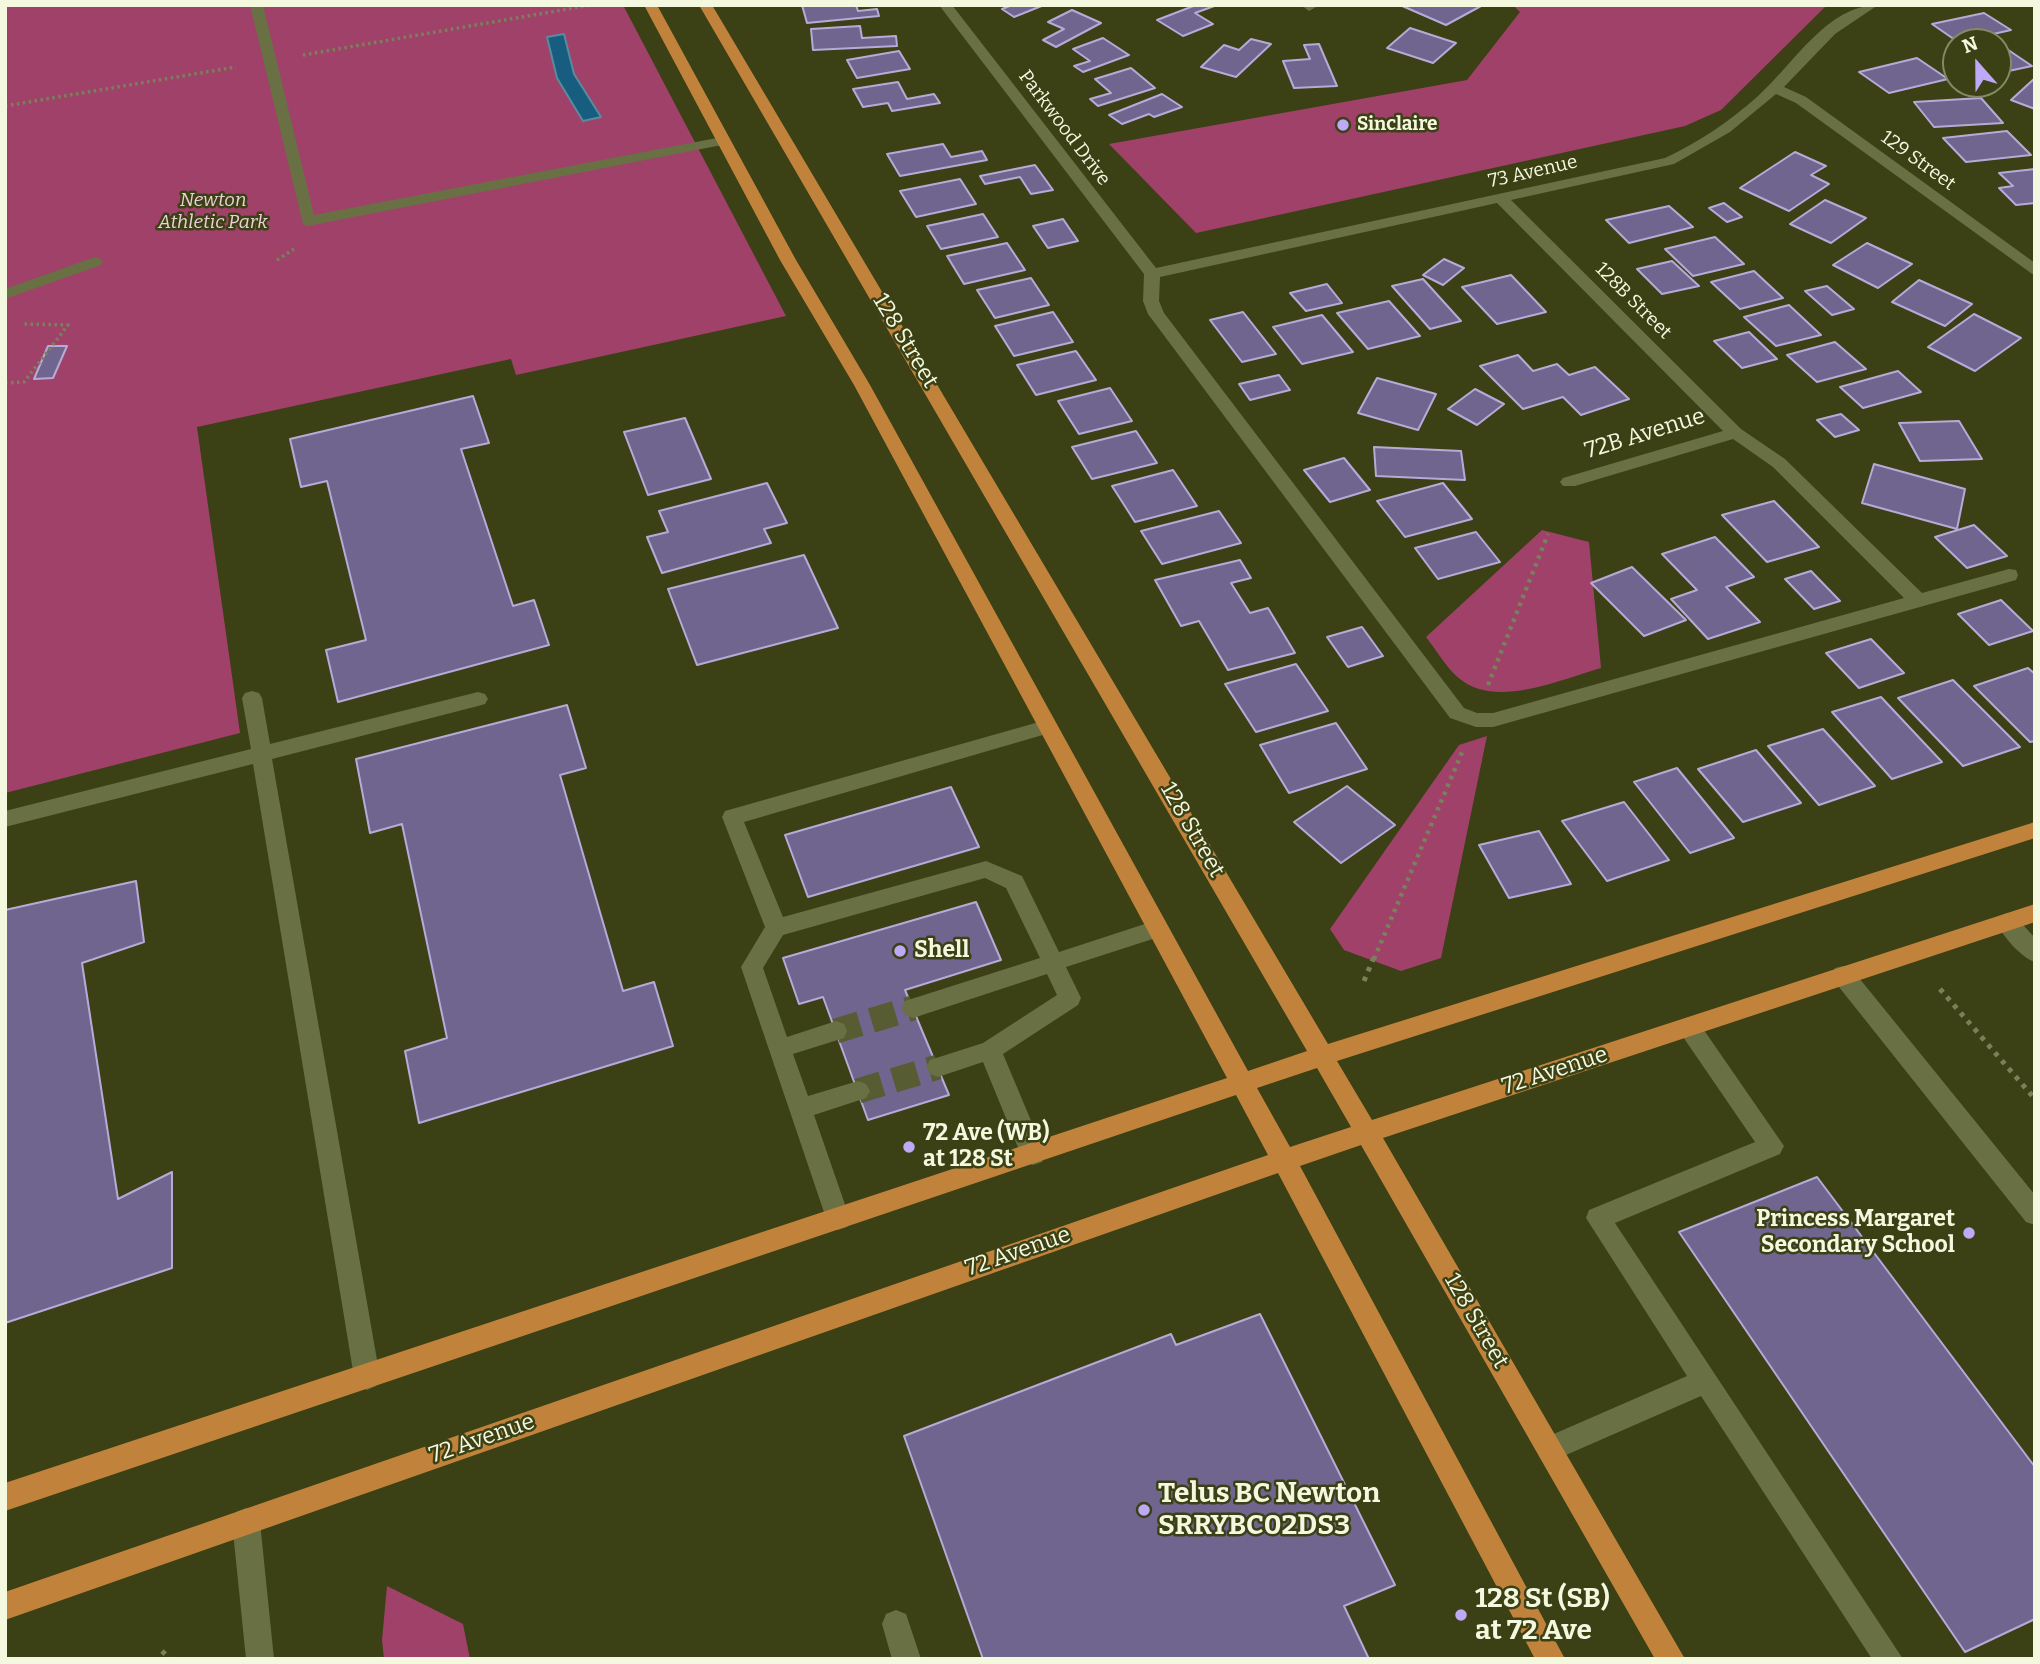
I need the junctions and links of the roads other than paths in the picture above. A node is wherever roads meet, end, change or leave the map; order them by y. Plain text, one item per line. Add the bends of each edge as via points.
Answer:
1 (256, 5) edge
2 (650, 5) edge
3 (705, 5) edge
4 (945, 5) edge
5 (1872, 5) edge
6 (1774, 88) junction
7 (722, 141) junction
8 (1501, 200) junction
9 (95, 262) dead end
10 (2035, 271) edge
11 (1152, 274) junction
12 (5, 294) edge
13 (1735, 433) junction
14 (1569, 482) dead end
15 (2009, 575) dead end
16 (1918, 600) junction
17 (252, 698) dead end
18 (478, 699) dead end
19 (1046, 727) junction
20 (261, 753) junction
21 (5, 819) edge
22 (2035, 830) edge
23 (2035, 913) edge
24 (2007, 922) junction
25 (776, 928) junction
26 (1157, 929) junction
27 (2035, 953) edge
28 (1053, 961) junction
29 (1843, 975) junction
30 (913, 1007) tunnel mouth
31 (1689, 1027) junction
32 (836, 1031) tunnel mouth
33 (780, 1049) junction
34 (990, 1050) junction
35 (1322, 1056) junction
36 (938, 1067) tunnel mouth
37 (1241, 1084) junction
38 (858, 1091) tunnel mouth
39 (802, 1109) junction
40 (1367, 1132) junction
41 (1033, 1154) junction
42 (1284, 1160) junction
43 (2035, 1214) edge
44 (838, 1219) junction
45 (367, 1377) junction
46 (1706, 1381) junction
47 (1550, 1449) junction
48 (5, 1497) edge
49 (246, 1522) junction
50 (5, 1606) edge
51 (896, 1624) dead end
52 (260, 1659) edge
53 (907, 1659) edge
54 (1550, 1659) edge
55 (1671, 1659) edge
56 (1889, 1659) edge

1 - 7 street via 307,221
2 - 7 main road
3 - 35 main road, 128 Street
4 - 11 street, Parkwood Drive
5 - 6 street, 73 Avenue via 1839,21
6 - 8 street, 73 Avenue via 1689,153
6 - 10 street, 129 Street via 1801,100
7 - 19 main road via 862,385
8 - 11 street, 73 Avenue
8 - 13 street, 128B Street
9 - 12 street
11 - 16 street via 1151,301 1156,314 1457,713 1493,720
13 - 14 street, 72B Avenue
13 - 16 street, 128B Street via 1779,464
15 - 16 street
17 - 20 street
18 - 20 street
19 - 25 street via 732,817
19 - 26 main road
20 - 21 street
20 - 45 street
22 - 35 main road
23 - 24 main road, 72 Avenue
24 - 27 street
24 - 29 main road, 72 Avenue
25 - 28 street via 986,869 1014,882
25 - 33 street via 752,967
26 - 28 street
26 - 37 main road
28 - 30 street
28 - 34 street via 1070,998
29 - 31 main road, 72 Avenue
29 - 43 street
31 - 40 main road, 72 Avenue
31 - 46 street via 1772,1146 1598,1218
32 - 33 street
33 - 39 street
34 - 36 street
34 - 41 street
35 - 37 main road
35 - 40 main road, 128 Street
37 - 41 main road
37 - 42 main road
38 - 39 street
39 - 44 street
40 - 42 main road, 72 Avenue
40 - 47 main road, 128 Street
41 - 44 main road
42 - 49 main road, 72 Avenue
42 - 54 main road
44 - 45 main road
45 - 48 main road
46 - 47 street
46 - 56 street
47 - 55 main road, 128 Street
49 - 50 main road, 72 Avenue
49 - 52 street
51 - 53 street

